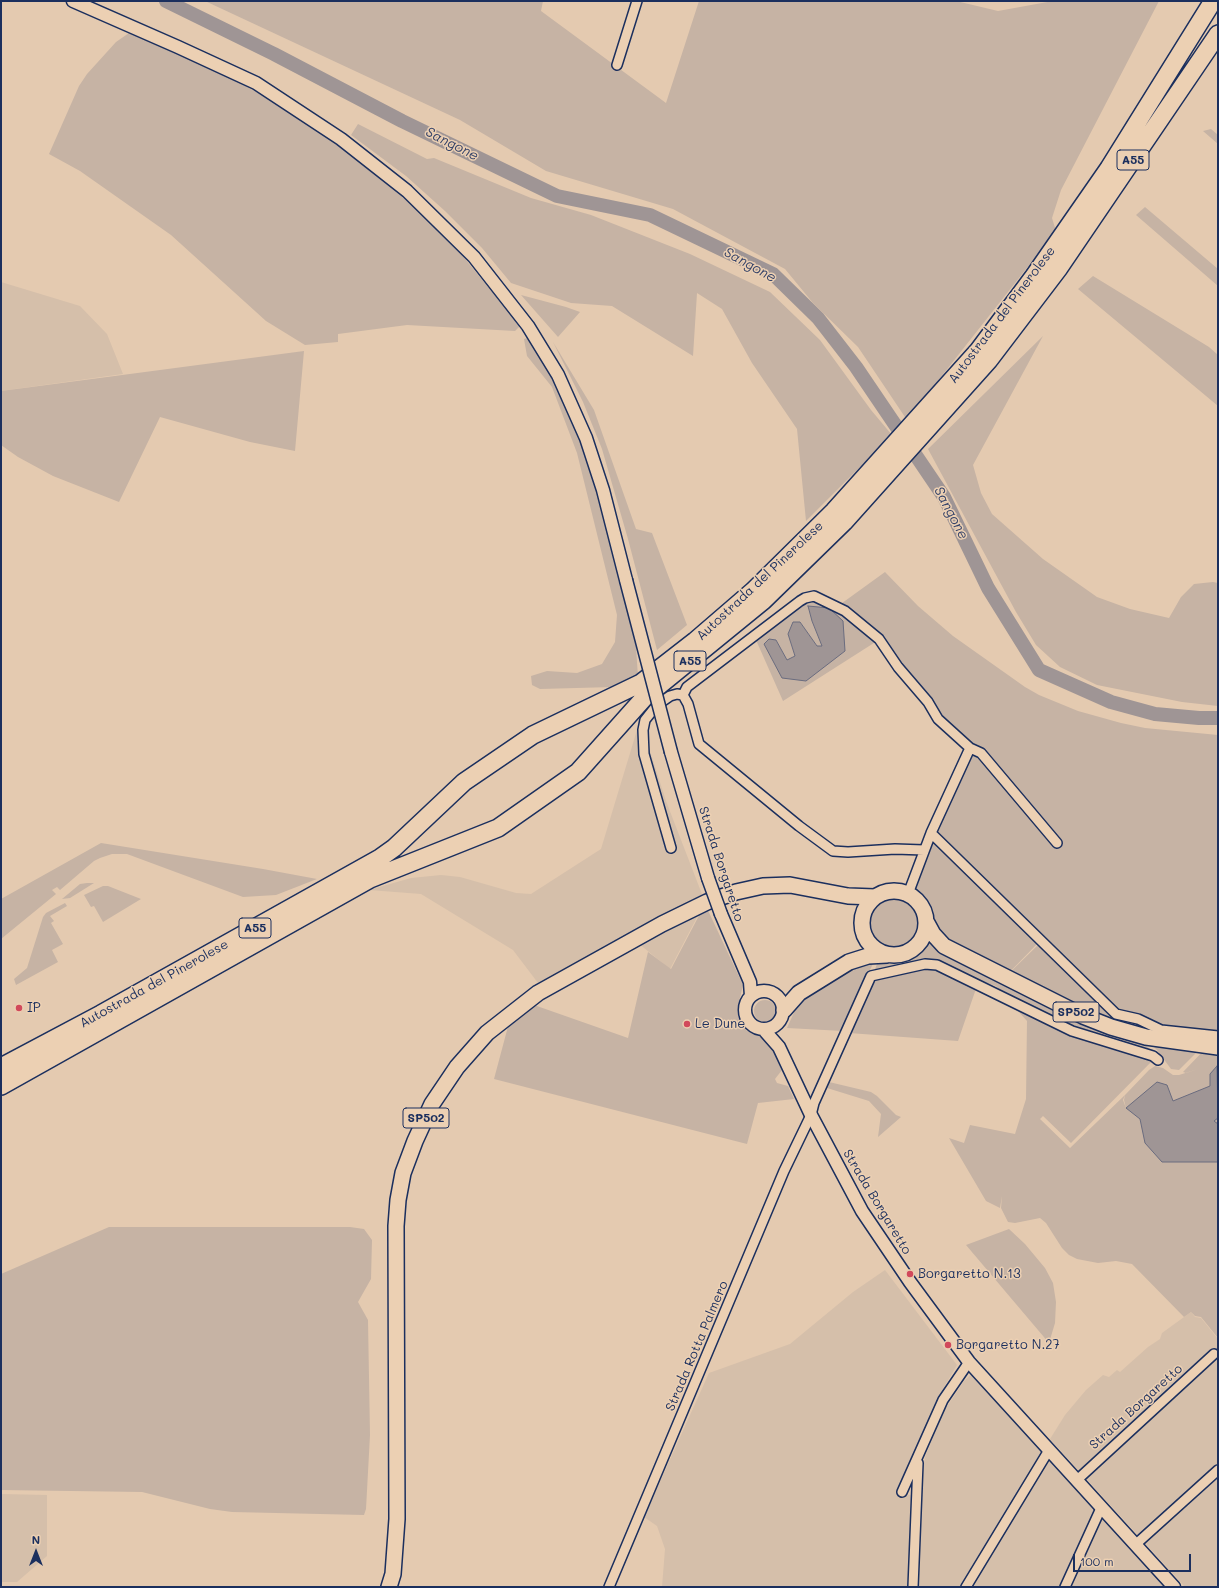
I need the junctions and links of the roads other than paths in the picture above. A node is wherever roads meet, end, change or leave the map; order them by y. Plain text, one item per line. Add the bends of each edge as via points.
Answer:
1 (73, 1) edge
2 (637, 1) edge
3 (1208, 1) edge
4 (1213, 1) edge
5 (1218, 5) edge
6 (1218, 34) edge
7 (1179, 56) junction
8 (617, 65) dead end
9 (839, 516) junction
10 (682, 696) junction
11 (970, 748) junction
12 (930, 833) junction
13 (1057, 843) dead end
14 (671, 848) dead end
15 (924, 850) junction
16 (817, 889) junction
17 (908, 894) junction
18 (875, 897) junction
19 (862, 919) junction
20 (926, 923) junction
21 (864, 936) junction
22 (944, 946) junction
23 (912, 951) junction
24 (888, 955) junction
25 (849, 962) junction
26 (799, 993) junction
27 (755, 994) junction
28 (778, 996) junction
29 (784, 1010) junction
30 (778, 1024) junction
31 (764, 1030) junction
32 (1218, 1036) edge
33 (779, 1047) junction
34 (1218, 1047) edge
35 (1158, 1060) dead end
36 (1, 1067) edge
37 (1, 1086) edge
38 (811, 1115) junction
39 (1214, 1354) dead end
40 (969, 1362) junction
41 (1049, 1450) junction
42 (918, 1459) junction
43 (1218, 1470) edge
44 (1076, 1480) junction
45 (902, 1492) dead end
46 (1101, 1508) junction
47 (1135, 1545) junction
48 (968, 1586) edge
49 (389, 1587) edge
50 (610, 1587) edge
51 (913, 1587) edge
52 (1065, 1587) edge
53 (1174, 1587) edge

1 - 27 street, Strada Borgaretto, bridge via 256,83 341,138 401,186 474,257 528,326 558,375 588,445 603,490 671,752 708,878
2 - 8 street
3 - 7 highway
4 - 5 street
4 - 7 highway, Autostrada del Pinerolese / A55
6 - 9 highway, Autostrada del Pinerolese / A55 via 1059,268 989,360
7 - 9 highway, Autostrada del Pinerolese / A55 via 1109,168 1034,276 978,350
9 - 36 highway, Autostrada del Pinerolese / A55 via 695,641 642,683 533,736 464,782 380,858
9 - 37 highway, Autostrada del Pinerolese / A55 via 762,601 644,698 578,772 544,797 498,828 370,879
10 - 11 street via 687,687 805,598 814,596 845,611 879,639 941,722
10 - 14 street via 670,696 657,705 645,720 643,730 644,754
10 - 15 street via 688,704 699,744 832,851 894,848
11 - 12 street
11 - 13 street via 980,753
12 - 15 street
12 - 32 street via 1116,1014 1138,1019 1161,1030
15 - 17 street
16 - 18 main road, SP502 via 848,896
16 - 19 main road, SP502 via 847,903
16 - 49 main road, SP502 via 790,885 736,892 682,914 597,960 538,993 487,1033 457,1067 432,1104 403,1173 397,1206 397,1519 393,1574
17 - 18 main road, SP502 via 891,891
17 - 20 main road, SP502 via 921,906
18 - 19 main road via 868,903
19 - 21 main road
20 - 22 main road, SP502
20 - 23 main road via 921,942
21 - 24 main road via 876,950
21 - 25 main road via 859,949
22 - 23 main road, SP502 via 922,946
22 - 34 main road, SP502 via 1097,1022 1146,1037
23 - 24 main road, SP502 via 896,956
24 - 25 main road via 868,956
25 - 26 main road
26 - 28 main road
26 - 29 main road
27 - 28 street via 768,991
27 - 31 street via 746,1006 747,1018 753,1026
28 - 29 street
29 - 30 street
30 - 31 street
30 - 33 street, Strada Borgaretto
31 - 33 street, Strada Borgaretto
33 - 38 street, Strada Borgaretto
35 - 38 street, Strada Rotta Palmero via 1153,1056 1072,1031 943,967 925,964 871,976 814,1103
38 - 40 street, Strada Borgaretto via 862,1211
38 - 50 street, Strada Rotta Palmero via 784,1171
39 - 44 street, Strada Borgaretto
40 - 41 street, Strada Borgaretto
40 - 42 street via 943,1400
41 - 44 street, Strada Borgaretto
41 - 48 street
42 - 45 street
42 - 51 street
43 - 47 street
44 - 46 street, Strada Borgaretto
46 - 47 street, Strada Borgaretto
46 - 52 street
47 - 53 street, Strada Borgaretto

